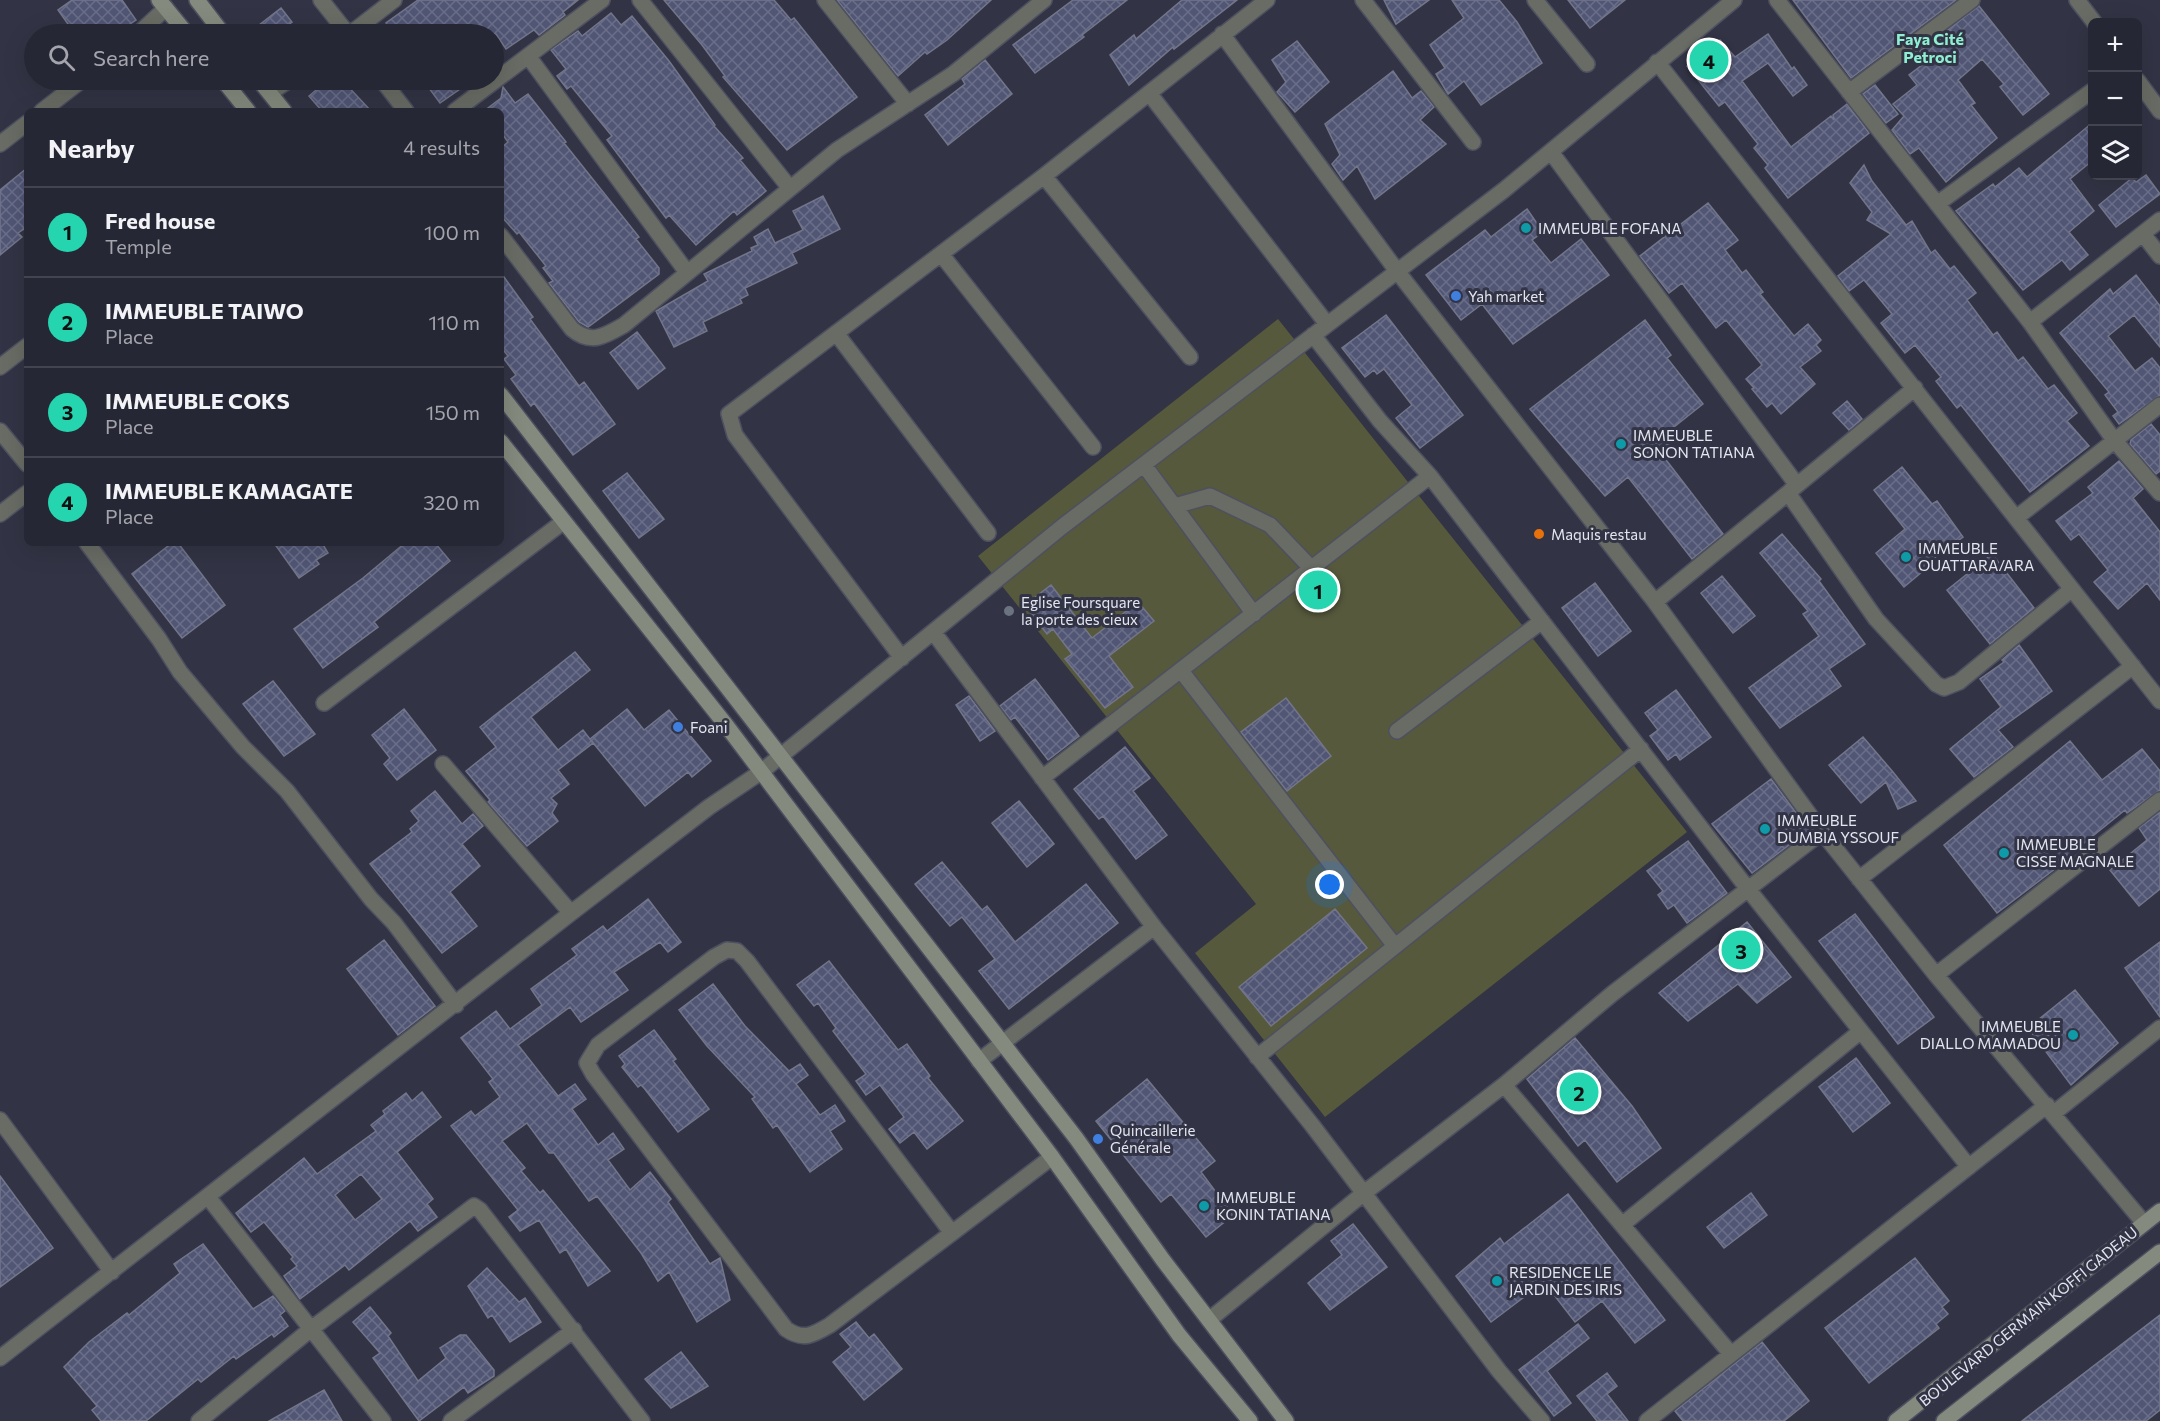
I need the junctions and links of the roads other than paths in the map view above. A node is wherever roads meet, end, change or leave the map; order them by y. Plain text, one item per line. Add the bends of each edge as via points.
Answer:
1 (197, 0) edge
2 (321, 0) edge
3 (394, 0) edge
4 (602, 0) edge
5 (640, 0) edge
6 (825, 0) edge
7 (1044, 0) edge
8 (1267, 0) edge
9 (1363, 0) edge
10 (1535, 0) edge
11 (1777, 0) edge
12 (1972, 0) edge
13 (2077, 0) edge
14 (1725, 3) edge
15 (162, 4) edge
16 (2091, 18) edge
17 (146, 24) edge
18 (179, 24) edge
19 (215, 24) edge
20 (341, 24) edge
21 (362, 24) edge
22 (1222, 34) junction
23 (528, 56) junction
24 (1657, 62) junction
25 (1587, 64) dead end
26 (504, 74) edge
27 (2142, 86) edge
28 (69, 90) edge
29 (231, 90) edge
30 (267, 90) edge
31 (274, 90) edge
32 (390, 90) edge
33 (483, 90) edge
34 (1849, 92) junction
35 (270, 93) junction
36 (1149, 93) junction
37 (2088, 94) edge
38 (908, 104) junction
39 (46, 108) edge
40 (246, 108) edge
41 (282, 108) edge
42 (404, 108) edge
43 (460, 108) edge
44 (2160, 111) edge
45 (24, 125) edge
46 (1473, 142) dead end
47 (0, 144) edge
48 (1551, 152) junction
49 (1044, 176) junction
50 (789, 187) junction
51 (1937, 204) junction
52 (2160, 220) edge
53 (2143, 234) junction
54 (504, 240) edge
55 (941, 254) junction
56 (2160, 256) edge
57 (1397, 271) junction
58 (686, 272) junction
59 (2030, 322) junction
60 (1327, 324) junction
61 (836, 333) junction
62 (1313, 334) junction
63 (24, 348) edge
64 (1190, 357) dead end
65 (0, 366) edge
66 (1915, 388) junction
67 (504, 399) edge
68 (2160, 405) edge
69 (0, 431) edge
70 (2114, 440) junction
71 (504, 446) edge
72 (1093, 447) dead end
73 (24, 460) edge
74 (1144, 465) junction
75 (1430, 476) junction
76 (1793, 489) junction
77 (2160, 493) edge
78 (24, 495) edge
79 (1175, 506) junction
80 (0, 514) edge
81 (2016, 518) junction
82 (563, 522) junction
83 (988, 533) dead end
84 (89, 546) edge
85 (1312, 569) junction
86 (2072, 589) junction
87 (1655, 602) junction
88 (1254, 614) junction
89 (1542, 621) junction
90 (934, 633) junction
91 (902, 658) junction
92 (2133, 666) junction
93 (1182, 672) junction
94 (2160, 701) edge
95 (324, 703) dead end
96 (1397, 731) dead end
97 (1641, 749) junction
98 (780, 756) junction
99 (443, 764) dead end
100 (761, 772) junction
101 (1042, 778) junction
102 (2160, 800) edge
103 (1822, 832) junction
104 (1859, 879) junction
105 (1748, 889) junction
106 (571, 913) junction
107 (1154, 927) junction
108 (1395, 946) junction
109 (1936, 975) junction
110 (456, 1005) junction
111 (2160, 1028) edge
112 (1861, 1031) junction
113 (1002, 1044) junction
114 (1257, 1057) junction
115 (979, 1061) junction
116 (1504, 1085) junction
117 (2050, 1109) junction
118 (0, 1120) edge
119 (1052, 1157) junction
120 (1969, 1167) junction
121 (1364, 1193) junction
122 (208, 1197) junction
123 (2160, 1210) edge
124 (2144, 1223) junction
125 (1623, 1224) junction
126 (952, 1233) junction
127 (2160, 1252) edge
128 (112, 1272) junction
129 (1209, 1320) junction
130 (311, 1329) junction
131 (574, 1330) junction
132 (1731, 1354) junction
133 (0, 1358) edge
134 (198, 1421) edge
135 (383, 1421) edge
136 (451, 1421) edge
137 (642, 1421) edge
138 (1250, 1421) edge
139 (1286, 1421) edge
140 (1542, 1421) edge
141 (1647, 1421) edge
142 (1896, 1421) edge
143 (1944, 1421) edge

1 - 19 main road
2 - 20 street
3 - 21 street
4 - 23 street
5 - 50 street
6 - 38 street
7 - 38 street via 953,74
8 - 22 street
9 - 46 street
10 - 25 street
11 - 34 street
12 - 34 street
13 - 16 street
14 - 24 street
15 - 17 street
15 - 18 main road
22 - 36 street
22 - 57 street
23 - 26 street
23 - 58 street
24 - 48 street
24 - 66 street
27 - 44 street
28 - 39 street
29 - 40 main road
30 - 35 main road
31 - 35 street
32 - 42 street
33 - 43 street
34 - 51 street
35 - 41 main road
36 - 49 street
36 - 60 street
37 - 51 street
38 - 50 street
45 - 47 street
48 - 57 street
48 - 76 street
49 - 55 street
49 - 64 street
50 - 58 street
51 - 59 street
52 - 53 street
53 - 56 street
53 - 59 street
54 - 58 street via 572,329 593,340 624,325
55 - 61 street
55 - 72 street
57 - 60 street
57 - 87 street
59 - 70 street
60 - 62 street
61 - 83 street
61 - 91 street via 729,414 735,435
62 - 74 street
62 - 75 street via 1380,421
63 - 65 street
66 - 76 street
66 - 81 street
67 - 98 main road
68 - 70 street
69 - 73 street
70 - 77 street
70 - 81 street
71 - 82 main road
74 - 79 street
74 - 90 street
75 - 85 street
75 - 89 street
76 - 86 street via 1876,619 1944,688 1959,682
76 - 87 street
78 - 80 street
79 - 85 street via 1210,496 1270,525
79 - 88 street
81 - 86 street
82 - 95 street
82 - 100 main road
84 - 110 street via 180,672 243,747 287,791
85 - 88 street
86 - 92 street
87 - 103 street
88 - 93 street
89 - 96 street
89 - 97 street
90 - 91 street
90 - 101 street
91 - 98 street
92 - 94 street
92 - 104 street
93 - 101 street
93 - 108 street
97 - 105 street
97 - 108 street
98 - 100 street
98 - 113 main road
99 - 106 street
100 - 106 street
100 - 115 main road
101 - 107 street
102 - 109 street
103 - 104 street
103 - 105 street
104 - 109 street
105 - 112 street
105 - 116 street via 1612,994
106 - 110 street
107 - 113 street
107 - 114 street
108 - 114 street
109 - 117 street
110 - 122 street
111 - 117 street
112 - 120 street
112 - 125 street
113 - 115 street
113 - 129 main road
114 - 121 street
115 - 119 main road
116 - 121 street
116 - 125 street
117 - 120 street
117 - 124 street
118 - 128 street
119 - 126 street
119 - 138 main road via 1179,1335
120 - 132 street
121 - 129 street
121 - 140 street via 1499,1371
122 - 128 street
122 - 130 street
123 - 124 main road, BOULEVARD GERMAIN KOFFI GADEAU
124 - 142 main road, BOULEVARD GERMAIN KOFFI GADEAU
125 - 132 street
126 - 126 street via 830,1325 808,1337 797,1337 786,1329 593,1074 587,1063 590,1056 598,1045 714,957 727,950 737,951
127 - 143 main road, BOULEVARD GERMAIN KOFFI GADEAU
128 - 133 street
129 - 139 main road
130 - 131 street via 474,1206
130 - 134 street
130 - 135 street
131 - 136 street
131 - 137 street
132 - 141 street

